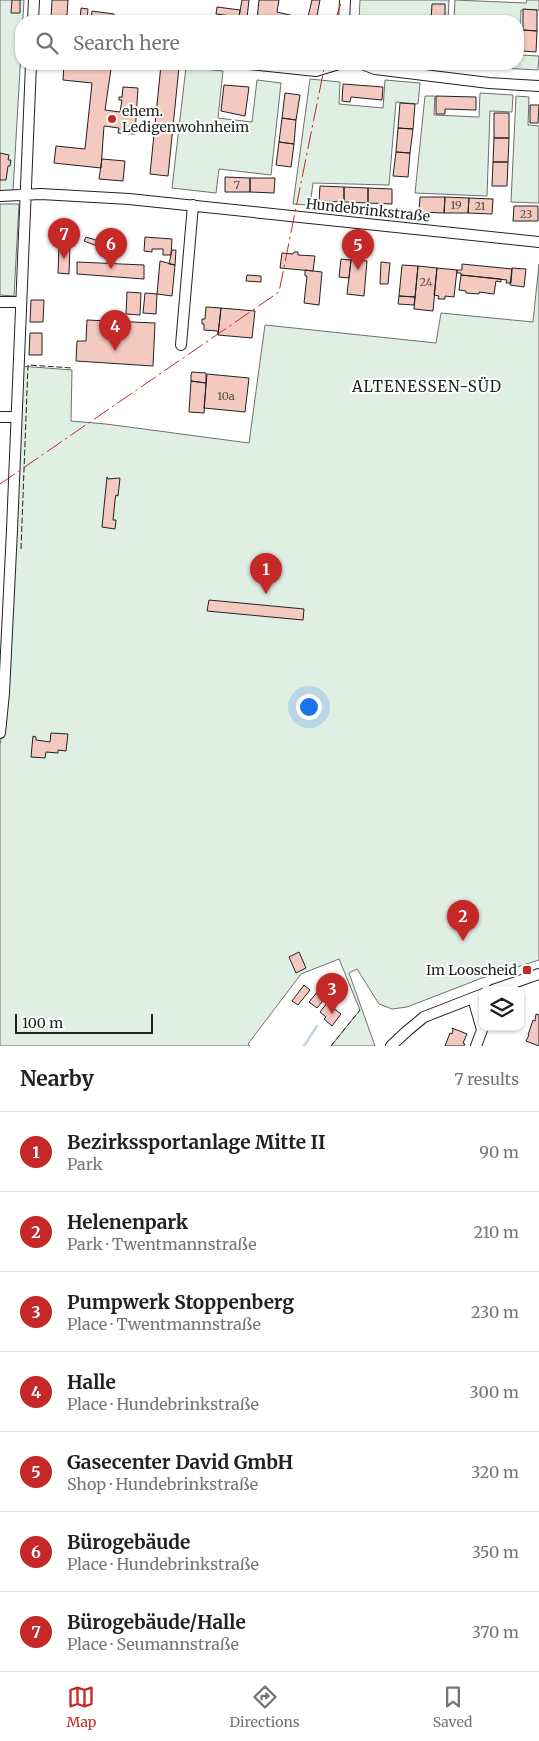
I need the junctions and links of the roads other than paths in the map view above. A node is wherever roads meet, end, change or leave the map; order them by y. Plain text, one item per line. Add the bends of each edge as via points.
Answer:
1 (34, 0) edge
2 (345, 0) edge
3 (33, 15) edge
4 (344, 15) edge
5 (31, 70) edge
6 (306, 70) edge
7 (319, 70) edge
8 (382, 70) edge
9 (539, 86) edge
10 (26, 194) junction
11 (0, 196) edge
12 (193, 205) junction
13 (539, 242) edge
14 (0, 302) edge
15 (20, 302) junction
16 (181, 345) dead end
17 (0, 416) edge
18 (16, 417) junction
19 (0, 734) edge
20 (539, 974) edge
21 (504, 986) edge
22 (479, 995) edge
23 (472, 998) junction
24 (391, 1046) edge
25 (476, 1046) edge

1 - 3 street
2 - 4 street
5 - 10 street
6 - 7 street
8 - 9 street
10 - 11 street, Hundebrinkstraße
10 - 12 street, Hundebrinkstraße
10 - 15 street
12 - 13 street, Hundebrinkstraße
12 - 16 street
14 - 15 street
15 - 18 street
17 - 18 street
18 - 19 street
20 - 21 street
22 - 23 street
23 - 24 street via 424,1017
23 - 25 street via 482,1030

